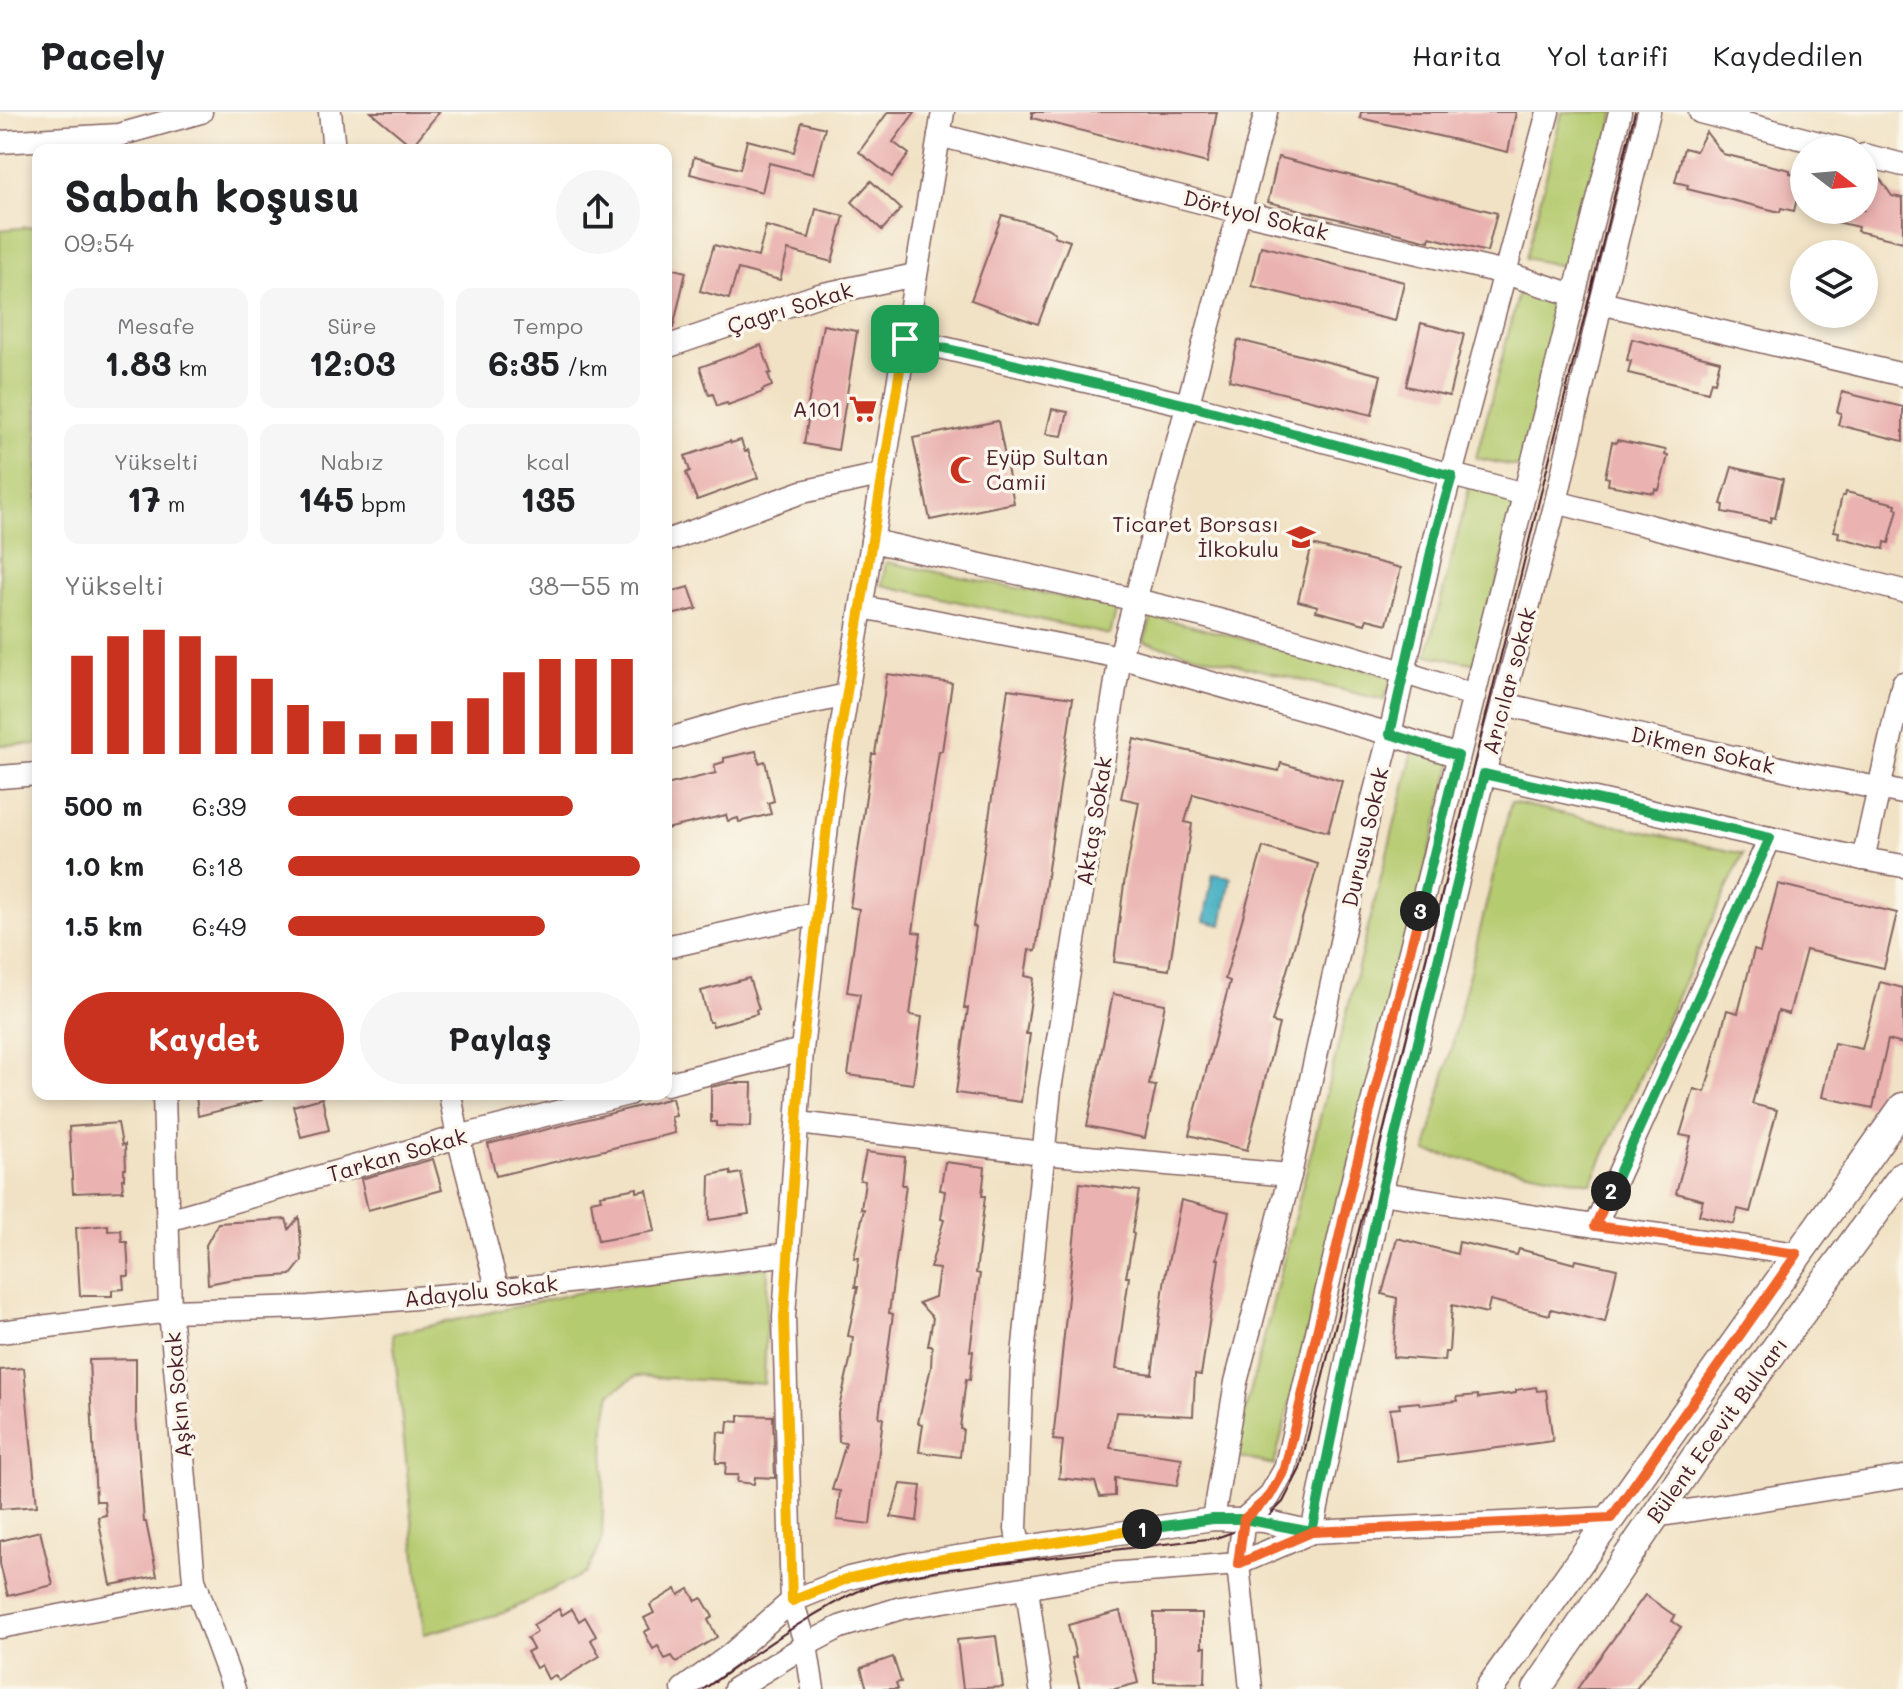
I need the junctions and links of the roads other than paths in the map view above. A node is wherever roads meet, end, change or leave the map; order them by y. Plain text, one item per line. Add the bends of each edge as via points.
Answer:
1 (121, 112) edge
2 (201, 112) edge
3 (330, 112) edge
4 (943, 112) edge
5 (1266, 112) edge
6 (1548, 112) edge
7 (1620, 112) edge
8 (1649, 112) edge
9 (1700, 112) edge
10 (939, 135) junction
11 (1792, 136) edge
12 (0, 142) edge
13 (119, 142) edge
14 (333, 144) edge
15 (1878, 159) edge
16 (1903, 165) edge
17 (1240, 212) junction
18 (1505, 273) junction
19 (915, 275) junction
20 (1574, 295) junction
21 (1601, 303) junction
22 (905, 339) junction
23 (672, 345) edge
24 (1903, 375) edge
25 (1188, 405) junction
26 (884, 474) junction
27 (1452, 476) junction
28 (1524, 494) junction
29 (1556, 502) junction
30 (672, 539) edge
31 (872, 541) junction
32 (1903, 591) edge
33 (1136, 600) junction
34 (862, 607) junction
35 (1120, 657) junction
36 (1403, 671) junction
37 (1903, 683) edge
38 (847, 695) junction
39 (1474, 696) junction
40 (1504, 704) junction
41 (1390, 734) junction
42 (672, 738) edge
43 (1458, 756) junction
44 (32, 774) edge
45 (1484, 774) junction
46 (0, 777) edge
47 (1879, 789) junction
48 (1903, 793) edge
49 (1770, 838) junction
50 (1863, 859) junction
51 (1903, 866) edge
52 (818, 913) junction
53 (672, 946) edge
54 (802, 1050) junction
55 (672, 1082) edge
56 (164, 1100) edge
57 (451, 1100) edge
58 (604, 1100) edge
59 (1903, 1107) edge
60 (799, 1123) junction
61 (458, 1137) junction
62 (1043, 1153) junction
63 (1290, 1175) junction
64 (1903, 1175) edge
65 (1381, 1193) junction
66 (168, 1220) junction
67 (1595, 1226) junction
68 (789, 1254) junction
69 (1797, 1254) junction
70 (498, 1291) junction
71 (170, 1311) junction
72 (0, 1332) edge
73 (1903, 1477) edge
74 (1655, 1516) junction
75 (1611, 1518) junction
76 (1213, 1519) junction
77 (1244, 1519) junction
78 (1312, 1532) junction
79 (1019, 1547) junction
80 (1238, 1564) junction
81 (1027, 1589) junction
82 (198, 1590) junction
83 (792, 1601) junction
84 (0, 1627) edge
85 (803, 1635) junction
86 (234, 1689) edge
87 (683, 1689) edge
88 (735, 1689) edge
89 (813, 1689) edge
90 (1041, 1689) edge
91 (1251, 1689) edge
92 (1489, 1689) edge
93 (1537, 1689) edge

1 - 13 street
2 - 13 street
3 - 14 street
4 - 10 street
5 - 17 street, Aktaş Sokak
6 - 18 street, Durusu Sokak
7 - 20 street
8 - 21 street, Arıcılar sokak
9 - 11 street
10 - 17 street, Dörtyol Sokak
10 - 19 street
12 - 13 street
15 - 16 street
17 - 18 street, Dörtyol Sokak
17 - 25 street, Aktaş Sokak
18 - 20 street, Dörtyol Sokak
18 - 27 street, Durusu Sokak
19 - 22 street
19 - 23 street, Çagrı Sokak via 819,295
20 - 28 street
21 - 24 street
21 - 29 street, Arıcılar sokak
22 - 25 street
22 - 26 street
25 - 27 street
25 - 33 street, Aktaş Sokak
26 - 30 street via 802,492
26 - 31 street
27 - 28 street
27 - 36 street, Durusu Sokak
28 - 39 street
29 - 32 street
29 - 40 street, Arıcılar sokak
31 - 33 street
31 - 34 street
33 - 35 street, Aktaş Sokak
33 - 36 street
34 - 35 street
34 - 38 street
35 - 41 street
35 - 62 street, Aktaş Sokak
36 - 39 street
36 - 41 street, Durusu Sokak
37 - 47 street
38 - 42 street
38 - 52 street
39 - 43 street
40 - 45 street, Arıcılar sokak
40 - 47 street, Dikmen Sokak
41 - 43 street
41 - 63 street, Durusu Sokak
43 - 77 street via 1285,1469 1269,1497
44 - 46 street
45 - 49 street
45 - 65 street, Arıcılar sokak
47 - 48 street, Dikmen Sokak
47 - 50 street
49 - 50 street
49 - 67 street
50 - 51 street
52 - 53 street
52 - 54 street
54 - 55 street
54 - 60 street
56 - 66 street, Aşkın Sokak
57 - 61 street
58 - 61 street, Tarkan Sokak
59 - 69 main road, Bülent Ecevit Bulvarı
60 - 62 street
60 - 68 street
61 - 66 street, Tarkan Sokak
61 - 70 street
62 - 63 street
62 - 79 street, Aktaş Sokak via 1022,1365
63 - 76 street, Durusu Sokak via 1236,1382
64 - 74 main road, Bülent Ecevit Bulvarı
65 - 67 street
65 - 78 street, Arıcılar sokak
66 - 71 street, Aşkın Sokak
67 - 69 street
68 - 70 street, Adayolu Sokak
68 - 83 street via 784,1317
69 - 75 main road, Bülent Ecevit Bulvarı
70 - 71 street, Adayolu Sokak via 309,1307
71 - 72 street, Adayolu Sokak
71 - 82 street, Aşkın Sokak
73 - 74 street
74 - 93 main road, Bülent Ecevit Bulvarı
75 - 78 street
75 - 92 main road, Bülent Ecevit Bulvarı
76 - 77 street
76 - 79 street
77 - 78 street
77 - 80 street
78 - 80 street
79 - 83 street via 849,1578
80 - 81 street via 1109,1574
80 - 91 street
81 - 85 street via 901,1608
81 - 90 street
82 - 84 street
82 - 86 street, Aşkın Sokak
83 - 85 street
83 - 87 street
85 - 88 street
85 - 89 street

